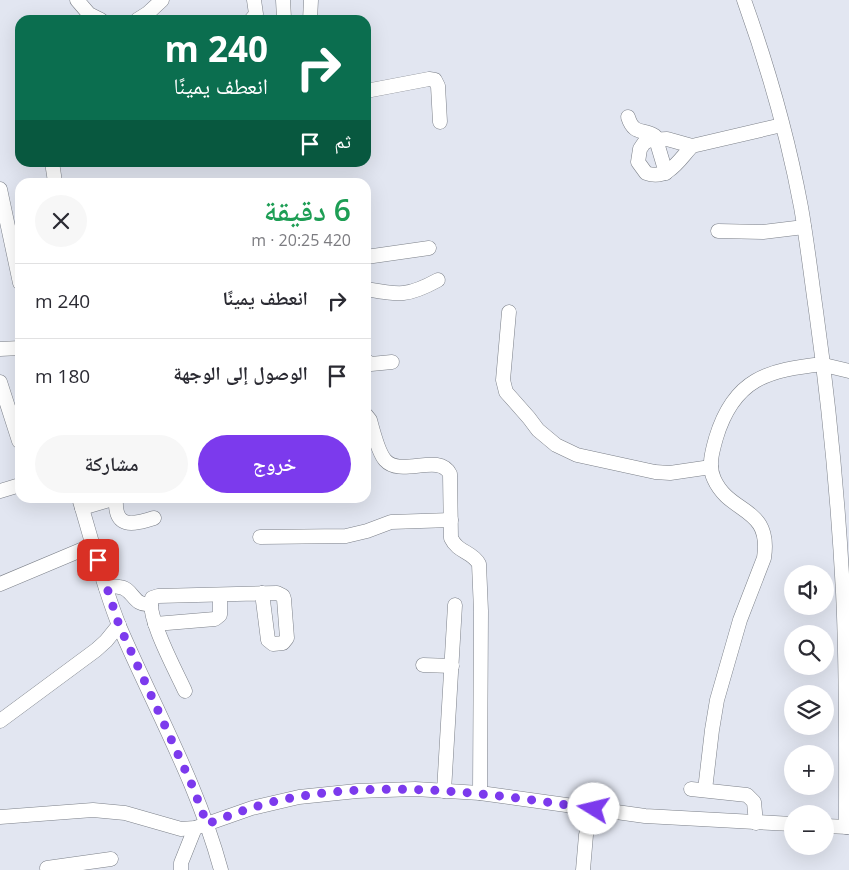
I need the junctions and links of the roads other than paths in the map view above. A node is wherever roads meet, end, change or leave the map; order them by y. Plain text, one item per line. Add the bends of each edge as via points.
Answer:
1 (77, 0) edge
2 (162, 0) edge
3 (254, 0) edge
4 (283, 0) edge
5 (311, 0) edge
6 (744, 0) edge
7 (91, 15) edge
8 (145, 15) edge
9 (255, 15) edge
10 (284, 15) edge
11 (310, 15) edge
12 (371, 90) edge
13 (628, 117) dead end
14 (440, 122) dead end
15 (782, 124) junction
16 (657, 139) junction
17 (692, 146) junction
18 (666, 173) junction
19 (0, 189) edge
20 (804, 227) junction
21 (718, 231) dead end
22 (14, 234) edge
23 (429, 248) dead end
24 (371, 256) edge
25 (438, 280) dead end
26 (371, 290) edge
27 (508, 312) dead end
28 (15, 348) edge
29 (0, 349) edge
30 (392, 362) dead end
31 (371, 363) edge
32 (824, 364) junction
33 (849, 371) edge
34 (0, 382) edge
35 (371, 423) edge
36 (15, 428) edge
37 (711, 467) junction
38 (15, 486) edge
39 (0, 491) edge
40 (81, 503) edge
41 (116, 503) edge
42 (154, 518) dead end
43 (450, 520) junction
44 (260, 538) dead end
45 (93, 545) junction
46 (0, 584) edge
47 (106, 588) junction
48 (262, 593) dead end
49 (220, 594) junction
50 (151, 604) junction
51 (455, 605) dead end
52 (155, 624) junction
53 (119, 625) junction
54 (423, 665) dead end
55 (452, 666) junction
56 (185, 691) dead end
57 (0, 721) edge
58 (444, 791) junction
59 (480, 793) junction
60 (594, 809) junction
61 (0, 818) edge
62 (756, 822) junction
63 (784, 824) edge
64 (201, 826) junction
65 (834, 826) edge
66 (848, 827) edge
67 (104, 863) edge
68 (52, 868) edge
69 (181, 870) edge
70 (221, 870) edge
71 (583, 870) edge

1 - 7 street
2 - 8 street
3 - 9 street
4 - 10 street
5 - 11 street
6 - 15 street
12 - 14 street via 435,80
13 - 16 street via 634,129 653,134
15 - 17 street
15 - 20 street
16 - 17 street
16 - 18 street
16 - 18 street via 644,143 638,162 646,173
17 - 18 street
19 - 22 street
20 - 21 street via 762,232
20 - 32 street
23 - 24 street
25 - 26 street via 418,290 398,294
27 - 37 street via 503,380 506,392 551,442 577,455 655,472
28 - 29 street
30 - 31 street
32 - 33 street
32 - 37 street via 783,369 754,381 742,391 718,431
32 - 66 street via 836,477 843,593
34 - 36 street
35 - 43 street via 383,458 389,464 396,467 439,465 448,469
37 - 62 street via 720,490 756,518 766,544 717,700 698,790 747,794 754,802
38 - 39 street
40 - 45 street
41 - 42 street via 116,510 129,524
43 - 44 street via 391,522 346,536
43 - 59 street via 454,546 475,558 479,564
45 - 46 street
45 - 47 street
47 - 50 street via 119,586 137,602
47 - 53 street
48 - 49 street
49 - 50 street via 154,596
49 - 52 street via 220,615 215,619
50 - 52 street
51 - 55 street
52 - 56 street
53 - 57 street via 96,650
53 - 64 street via 192,785
54 - 55 street
55 - 58 street
58 - 59 street
58 - 64 street via 386,789 308,796 252,808
59 - 60 street
60 - 62 street via 645,816
60 - 71 street via 586,835
61 - 64 street via 93,810 125,813 181,828
62 - 63 street
64 - 69 street via 181,863
64 - 70 street
65 - 66 street
67 - 68 street

